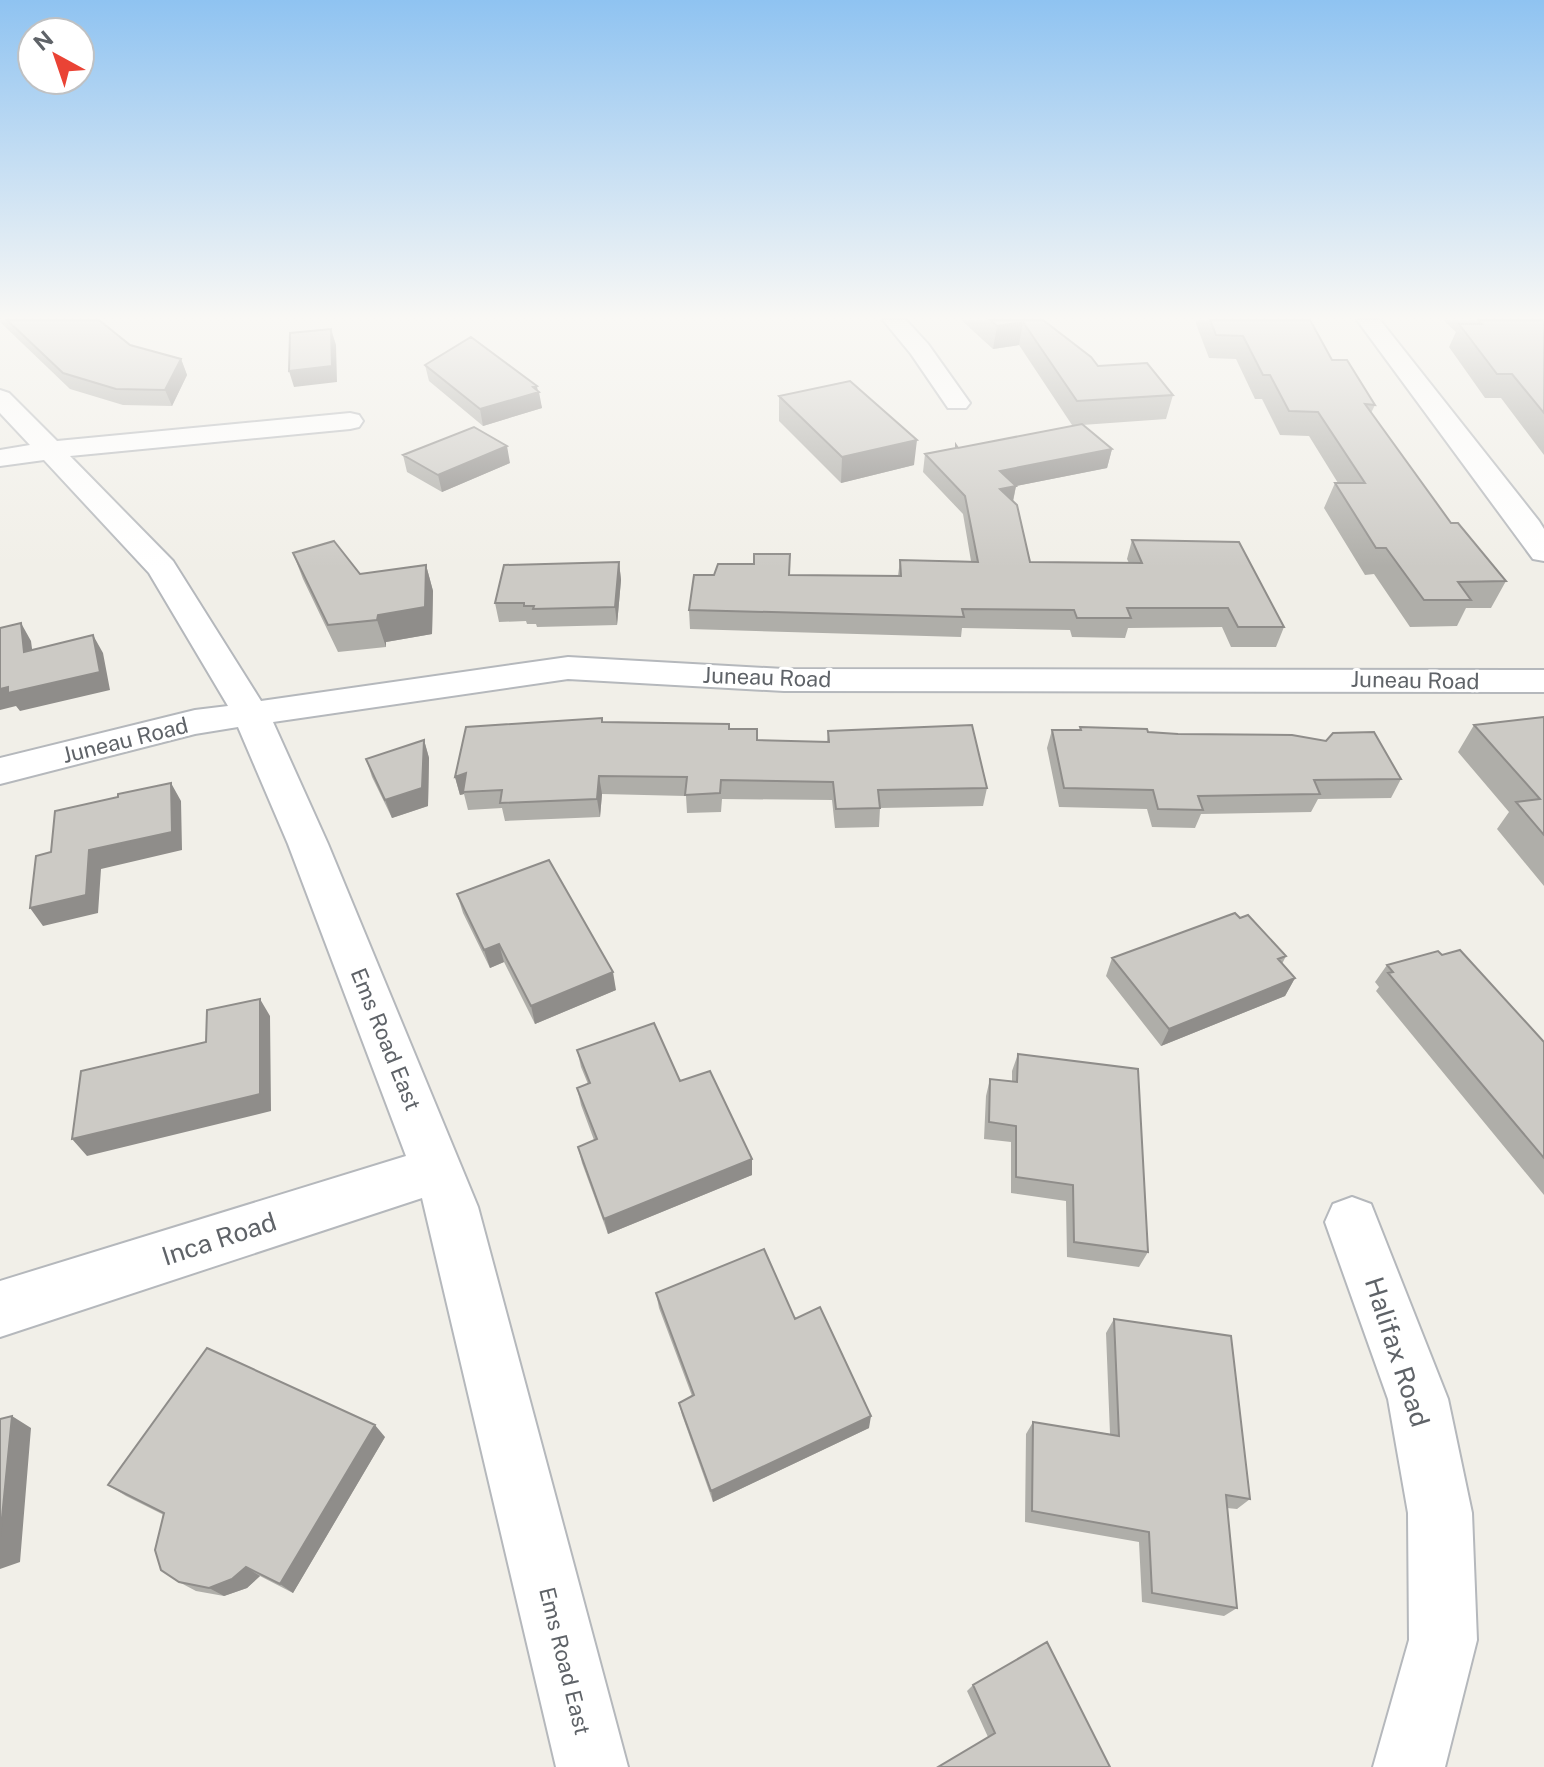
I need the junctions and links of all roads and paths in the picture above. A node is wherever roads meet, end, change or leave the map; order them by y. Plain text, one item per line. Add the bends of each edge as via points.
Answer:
1 (4, 402) edge
2 (1432, 402) edge
3 (350, 421) dead end
4 (51, 450) junction
5 (0, 458) edge
6 (1544, 552) edge
7 (1544, 681) edge
8 (251, 714) junction
9 (0, 771) edge
10 (437, 1170) junction
11 (1352, 1222) dead end
12 (0, 1309) edge
13 (592, 1767) edge
14 (1409, 1767) edge

1 - 4 street, Ems Road East
2 - 6 street
3 - 4 street
4 - 5 street
4 - 8 street, Ems Road East via 162,568
7 - 8 street, Juneau Road via 784,680 568,668
8 - 9 street, Juneau Road via 195,722
8 - 10 street, Ems Road East
10 - 12 street, Inca Road
10 - 13 street, Ems Road East via 452,1207
11 - 14 street, Halifax Road via 1418,1399 1440,1513 1443,1640

